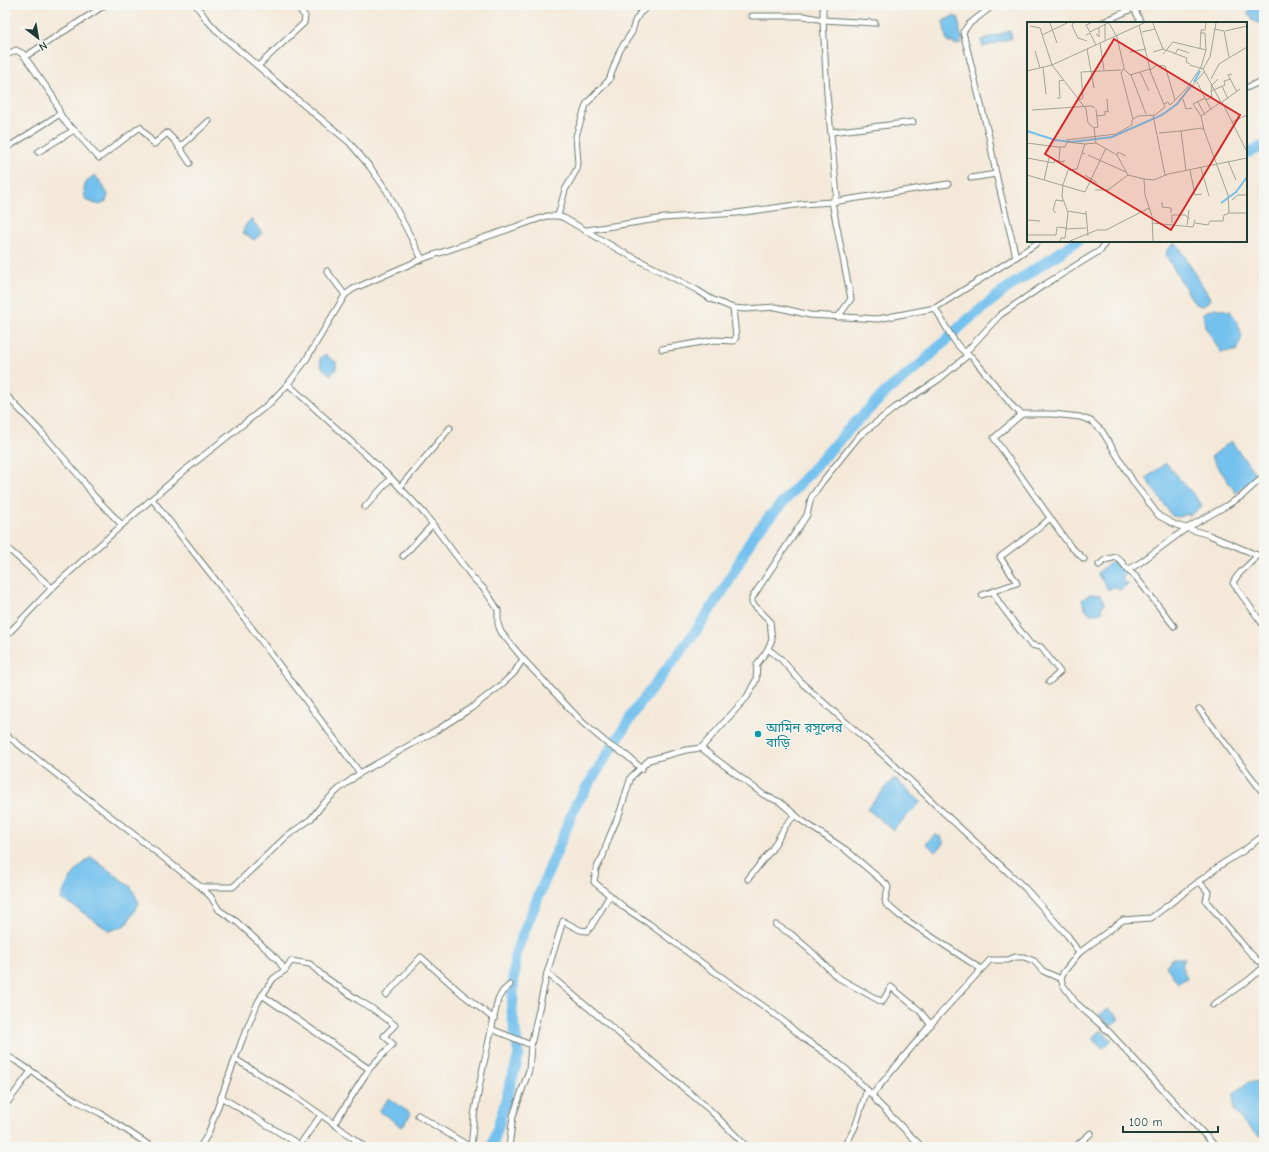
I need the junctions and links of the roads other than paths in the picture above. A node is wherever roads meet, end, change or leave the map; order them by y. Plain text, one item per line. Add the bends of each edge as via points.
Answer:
1 (105, 5) edge
2 (196, 5) edge
3 (295, 5) edge
4 (650, 5) edge
5 (823, 5) edge
6 (994, 5) edge
7 (1143, 5) edge
8 (1134, 8) junction
9 (752, 16) dead end
10 (823, 20) junction
11 (1103, 22) edge
12 (1141, 22) edge
13 (875, 23) dead end
14 (22, 53) junction
15 (5, 56) edge
16 (258, 66) junction
17 (1264, 80) edge
18 (1247, 88) edge
19 (60, 114) junction
20 (209, 121) dead end
21 (913, 122) dead end
22 (74, 130) junction
23 (831, 132) junction
24 (179, 148) junction
25 (5, 149) edge
26 (38, 152) dead end
27 (190, 163) dead end
28 (996, 174) junction
29 (971, 178) dead end
30 (948, 184) dead end
31 (832, 202) junction
32 (558, 216) junction
33 (587, 230) junction
34 (1038, 242) edge
35 (1105, 242) edge
36 (1016, 257) junction
37 (422, 259) junction
38 (326, 271) dead end
39 (346, 295) junction
40 (733, 308) junction
41 (935, 308) junction
42 (838, 317) junction
43 (662, 349) dead end
44 (965, 354) junction
45 (288, 384) junction
46 (5, 394) edge
47 (1022, 414) junction
48 (450, 428) dead end
49 (1264, 476) edge
50 (391, 478) junction
51 (400, 487) junction
52 (152, 499) junction
53 (365, 507) dead end
54 (1050, 518) junction
55 (433, 524) junction
56 (122, 525) junction
57 (1187, 528) junction
58 (5, 546) edge
59 (1257, 555) junction
60 (403, 556) dead end
61 (1264, 558) edge
62 (1084, 559) dead end
63 (1099, 564) dead end
64 (1128, 570) junction
65 (52, 588) junction
66 (993, 592) junction
67 (982, 595) dead end
68 (1174, 626) dead end
69 (1264, 626) edge
70 (5, 637) edge
71 (768, 649) junction
72 (523, 659) junction
73 (1049, 682) dead end
74 (1199, 709) dead end
75 (5, 734) edge
76 (701, 748) junction
77 (642, 769) junction
78 (360, 774) junction
79 (1264, 794) edge
80 (795, 815) junction
81 (1264, 835) edge
82 (748, 879) dead end
83 (1199, 881) junction
84 (201, 887) junction
85 (610, 896) junction
86 (776, 925) dead end
87 (1079, 954) junction
88 (1264, 964) edge
89 (1264, 967) edge
90 (982, 969) junction
91 (285, 970) junction
92 (547, 973) junction
93 (1061, 979) junction
94 (510, 985) dead end
95 (386, 995) dead end
96 (262, 996) junction
97 (1213, 1005) dead end
98 (494, 1019) junction
99 (931, 1025) junction
100 (491, 1029) junction
101 (531, 1045) junction
102 (5, 1055) edge
103 (236, 1059) junction
104 (369, 1069) junction
105 (31, 1070) junction
106 (867, 1090) junction
107 (872, 1095) junction
108 (221, 1097) junction
109 (5, 1106) edge
110 (5, 1112) edge
111 (321, 1115) junction
112 (418, 1115) dead end
113 (5, 1116) edge
114 (334, 1124) junction
115 (1091, 1133) dead end
116 (299, 1146) edge
117 (152, 1147) edge
118 (200, 1147) edge
119 (365, 1147) edge
120 (471, 1147) edge
121 (509, 1147) edge
122 (747, 1147) edge
123 (843, 1147) edge
124 (922, 1147) edge
125 (1075, 1147) edge
126 (1216, 1147) edge

1 - 14 street via 26,56
2 - 16 street via 219,33
3 - 16 street via 305,16 304,23
4 - 32 street via 640,12 635,21 632,32 620,50 609,80 586,105 576,136 577,170 565,190
5 - 10 street
6 - 28 street via 969,24 963,32
7 - 8 street
8 - 11 street
8 - 12 street
9 - 10 street via 804,16
10 - 13 street
10 - 23 street
14 - 15 street via 16,50
14 - 19 street via 54,98
16 - 37 street via 353,146 387,191
17 - 18 street
19 - 22 street
19 - 25 street
20 - 24 street
21 - 23 street
22 - 24 street via 100,158 140,127 154,144 167,133
22 - 26 street
23 - 31 street via 837,196
24 - 27 street
28 - 29 street
28 - 36 street
30 - 31 street
31 - 33 street via 664,218
31 - 42 street via 851,299
32 - 33 street
32 - 37 street via 547,216
33 - 40 street via 619,250
34 - 36 street
35 - 44 street via 1101,250 1000,315
36 - 41 street
37 - 39 street via 353,289
38 - 39 street
39 - 45 street
40 - 42 street via 776,307 810,315
40 - 43 street via 736,337 734,341 714,340
41 - 42 street via 878,319
41 - 44 street
44 - 47 street via 972,357 1014,408
44 - 71 street via 967,356 948,373 896,407 859,436 811,498 807,515 752,598 752,603 770,621 772,640
45 - 50 street
45 - 52 street via 270,402
46 - 56 street
47 - 54 street via 994,438
47 - 57 street via 1053,414 1091,421 1102,431 1134,483 1159,516
48 - 51 street
49 - 57 street via 1242,496
50 - 51 street
50 - 53 street
51 - 55 street
52 - 56 street
52 - 78 street
54 - 62 street via 1070,546
54 - 66 street via 1000,557 1017,583
55 - 60 street
55 - 72 street via 491,599 498,610 501,632
56 - 65 street
57 - 59 street
57 - 64 street
58 - 65 street
59 - 61 street
59 - 69 street via 1233,583
63 - 64 street via 1116,557
64 - 68 street
65 - 70 street
66 - 67 street
66 - 73 street via 1031,645 1041,648 1060,672
71 - 76 street via 757,664 756,680 747,697
71 - 87 street via 1024,888 1068,936
72 - 77 street via 583,723
72 - 78 street via 514,673 470,709
74 - 79 street
75 - 84 street
76 - 77 street via 649,760
76 - 80 street
77 - 85 street via 632,777 596,869 594,882
78 - 84 street via 339,789 311,819 287,836 233,887
80 - 82 street
80 - 90 street via 846,850 887,885 886,904 900,916
81 - 83 street
83 - 87 street via 1151,918 1123,920
83 - 88 street via 1208,892 1206,901 1256,959
84 - 91 street via 219,910 237,922 277,959
85 - 92 street via 587,931 563,921
85 - 106 street via 786,1023 848,1070
86 - 99 street via 814,953 837,977 882,1002 891,987 919,1010
87 - 93 street
89 - 97 street
90 - 93 street via 990,960 1024,958 1034,961 1043,971
90 - 99 street
91 - 96 street via 273,979
91 - 104 street via 291,961 310,964 323,976 395,1025 384,1036 393,1044
92 - 101 street
92 - 122 street via 710,1110
93 - 126 street via 1076,1003 1109,1032
94 - 98 street via 498,999
95 - 98 street via 421,957
96 - 103 street
96 - 104 street
98 - 100 street
99 - 107 street
100 - 101 street
100 - 120 street via 474,1116
101 - 121 street via 529,1070 513,1116
102 - 105 street
103 - 108 street
103 - 111 street
104 - 114 street
105 - 109 street
105 - 117 street
106 - 107 street
106 - 123 street via 856,1128
107 - 124 street
108 - 116 street
108 - 118 street via 208,1134
110 - 113 street
111 - 114 street
111 - 116 street
112 - 120 street
114 - 119 street
115 - 125 street

